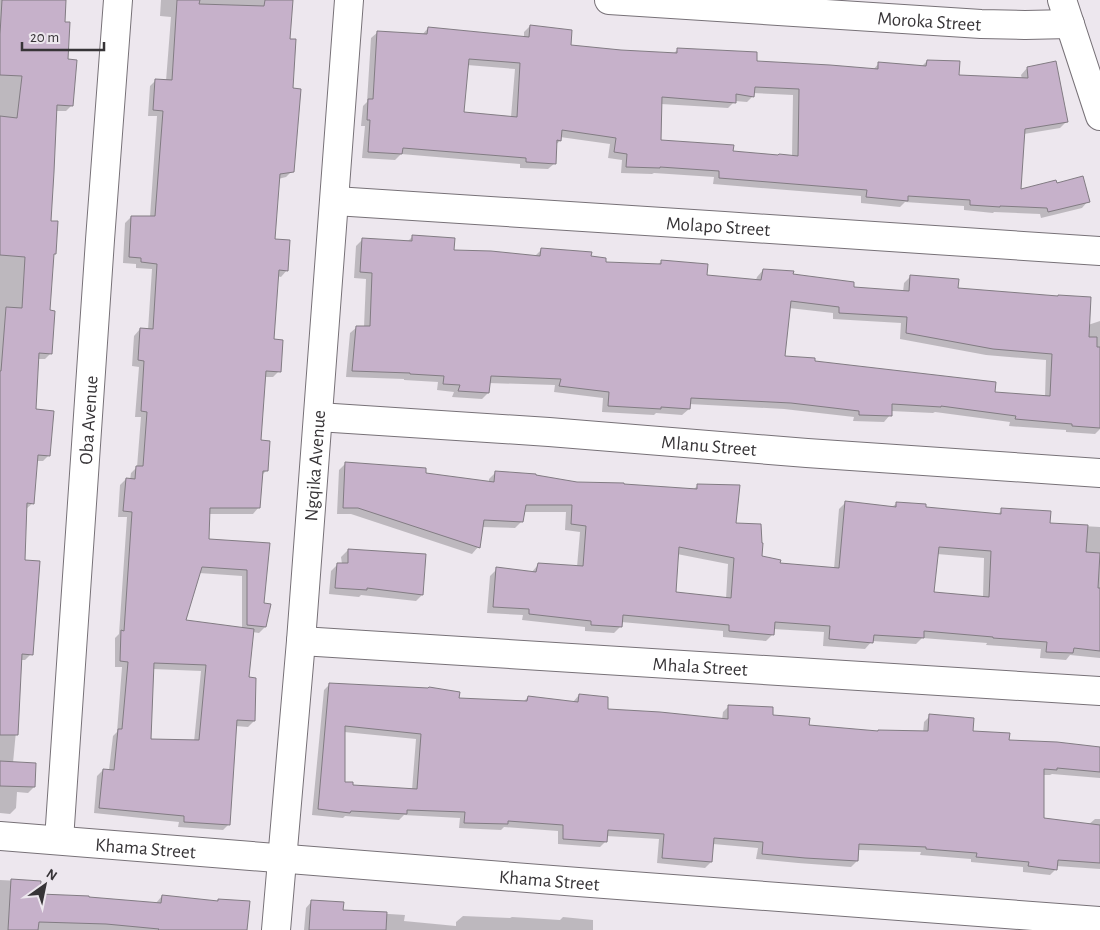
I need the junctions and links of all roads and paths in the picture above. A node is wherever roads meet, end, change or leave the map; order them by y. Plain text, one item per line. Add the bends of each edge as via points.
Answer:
1 (118, 0) edge
2 (349, 0) edge
3 (609, 0) edge
4 (1066, 12) edge
5 (1100, 116) edge
6 (335, 202) junction
7 (1100, 251) edge
8 (318, 417) junction
9 (1100, 473) edge
10 (301, 641) junction
11 (1100, 692) edge
12 (0, 836) edge
13 (59, 840) junction
14 (282, 858) junction
15 (1100, 921) edge
16 (276, 930) edge

1 - 13 street, Oba Avenue
2 - 6 street, Ngqika Avenue
3 - 4 street, Moroka Street via 981,24 1025,25
4 - 5 street
6 - 7 street, Molapo Street
6 - 8 street, Ngqika Avenue
8 - 9 street, Mlanu Street
8 - 10 street, Ngqika Avenue
10 - 11 street, Mhala Street
10 - 14 street, Ngqika Avenue
12 - 13 street, Khama Street
13 - 14 street, Khama Street
14 - 15 street, Khama Street
14 - 16 street, Ngqika Avenue

